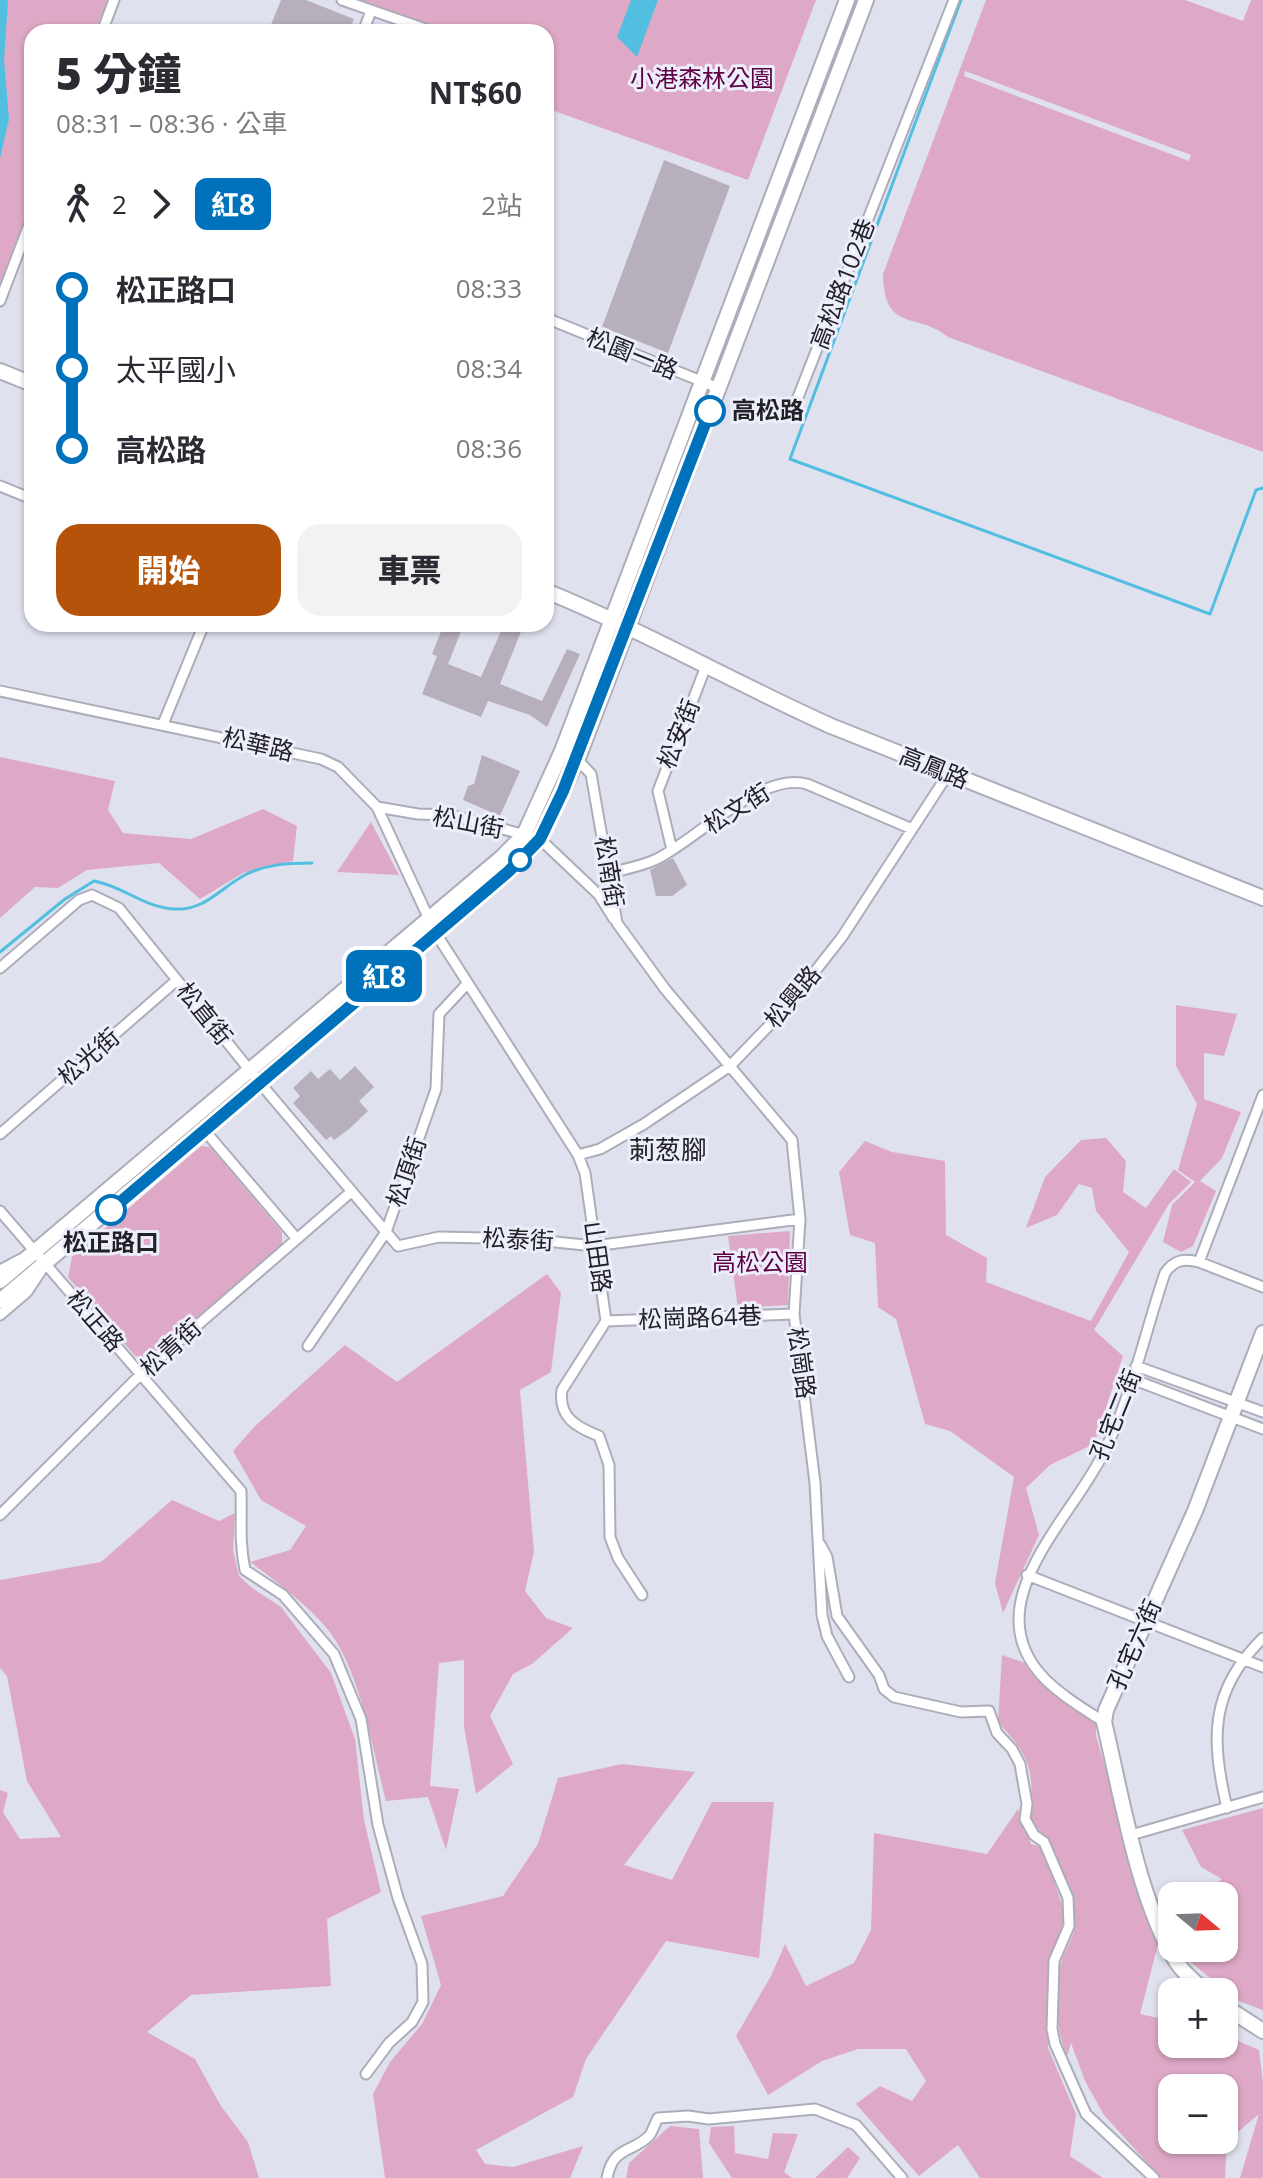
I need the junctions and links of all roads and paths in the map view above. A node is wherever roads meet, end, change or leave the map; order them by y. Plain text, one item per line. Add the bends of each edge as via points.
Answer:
1 (114, 0) edge
2 (342, 0) edge
3 (847, 0) edge
4 (866, 0) edge
5 (954, 0) edge
6 (371, 11) junction
7 (105, 24) edge
8 (366, 24) edge
9 (410, 24) edge
10 (24, 238) edge
11 (0, 301) edge
12 (554, 321) edge
13 (0, 371) edge
14 (24, 381) edge
15 (702, 381) junction
16 (718, 388) junction
17 (791, 415) dead end
18 (0, 486) edge
19 (24, 496) edge
20 (554, 594) edge
21 (613, 618) junction
22 (629, 626) junction
23 (201, 632) edge
24 (706, 666) junction
25 (0, 691) edge
26 (163, 724) junction
27 (562, 751) junction
28 (578, 758) junction
29 (948, 774) junction
30 (377, 807) junction
31 (912, 829) junction
32 (524, 835) junction
33 (540, 839) junction
34 (672, 850) junction
35 (610, 873) junction
36 (1263, 898) edge
37 (617, 923) junction
38 (431, 926) junction
39 (0, 968) edge
40 (177, 980) junction
41 (466, 985) junction
42 (730, 1066) junction
43 (250, 1071) junction
44 (260, 1083) junction
45 (1263, 1095) edge
46 (205, 1131) junction
47 (0, 1134) edge
48 (578, 1155) junction
49 (351, 1192) junction
50 (0, 1211) edge
51 (800, 1219) junction
52 (386, 1232) junction
53 (297, 1239) junction
54 (594, 1246) junction
55 (34, 1252) junction
56 (1199, 1262) junction
57 (46, 1265) junction
58 (6, 1278) edge
59 (1263, 1287) edge
60 (0, 1301) edge
61 (794, 1314) junction
62 (0, 1315) edge
63 (606, 1321) junction
64 (1263, 1333) edge
65 (308, 1346) dead end
66 (1136, 1366) junction
67 (140, 1375) junction
68 (1132, 1379) junction
69 (1234, 1409) junction
70 (1263, 1412) edge
71 (1263, 1429) edge
72 (0, 1515) edge
73 (817, 1537) junction
74 (1027, 1575) junction
75 (642, 1595) dead end
76 (1146, 1622) junction
77 (1263, 1638) edge
78 (1244, 1659) junction
79 (1263, 1667) edge
80 (849, 1677) dead end
81 (1104, 1722) junction
82 (1263, 1797) edge
83 (1227, 1808) junction
84 (1131, 1835) junction
85 (1192, 1978) edge
86 (1238, 2015) edge
87 (1263, 2031) edge
88 (366, 2074) dead end
89 (607, 2178) edge
90 (902, 2178) edge
91 (1154, 2178) edge

1 - 7 street
2 - 6 street
3 - 15 street
4 - 16 street
5 - 17 street, 高松路102巷
6 - 8 street
6 - 9 street
10 - 11 street
12 - 15 street, 松園一路
13 - 14 street
15 - 16 street, 松園一路
15 - 21 street
16 - 22 street
18 - 19 street
20 - 21 street, 高鳳路
21 - 22 street, 高鳳路
21 - 27 street
22 - 24 street, 高鳳路
22 - 28 street
23 - 26 street
24 - 29 street, 高鳳路 via 772,700
24 - 34 street, 松安街 via 658,791
25 - 26 street, 松華路
26 - 30 street, 松華路 via 321,759 338,767
27 - 28 street
27 - 32 street
28 - 33 street
28 - 35 street, 松南街 via 591,774
29 - 31 street, 松興路
29 - 36 street, 高鳳路
30 - 32 street, 松山街 via 451,815
30 - 38 street, 松華路
31 - 34 street, 松文街 via 794,780 752,794
31 - 42 street, 松興路 via 842,937 787,1007
32 - 33 street, 松山街
32 - 38 street
33 - 37 street, 松山街 via 599,895
33 - 38 street via 509,871
34 - 35 street, 松文街
35 - 37 street, 松南街
37 - 42 street, 松南街
38 - 41 street, 山田路
38 - 43 street
38 - 44 street
39 - 40 street, 松直街 via 79,900 92,895 119,908
40 - 43 street, 松直街
40 - 47 street, 松光街
41 - 48 street, 山田路
41 - 52 street, 松頂街 via 439,1014 438,1079
42 - 48 street, 松興路 via 644,1124
42 - 51 street, 松崗路 via 792,1140
43 - 44 street, 松直街
43 - 55 street
44 - 46 street
44 - 49 street, 松直街
45 - 56 street
46 - 53 street
46 - 57 street
48 - 54 street, 山田路
49 - 52 street, 松直街
49 - 53 street, 松青街
50 - 55 street, 松正路
51 - 54 street, 松泰街
51 - 61 street, 松崗路
52 - 54 street, 松泰街 via 398,1246 439,1237
52 - 65 street, 松頂街
53 - 67 street, 松青街
54 - 63 street, 山田路
55 - 57 street, 松正路
55 - 58 street
56 - 59 street
56 - 66 street, 孔宅二街 via 1179,1260 1165,1273
57 - 58 street
57 - 62 street via 27,1292
57 - 67 street, 松正路
58 - 60 street
61 - 63 street, 松崗路64巷
61 - 73 street, 松崗路 via 810,1422
63 - 75 street, 山田路 via 562,1390 561,1401 572,1423 599,1436 609,1465 610,1537
64 - 69 street, 孔宅六街
66 - 68 street, 孔宅二街
66 - 69 street
67 - 72 street, 松青街
67 - 88 street, 松正路 via 241,1491 239,1543 245,1570 283,1595 321,1635 352,1696 378,1825 422,1964 423,2002 418,2012
68 - 69 street
68 - 74 street, 孔宅二街 via 1103,1455
69 - 70 street
69 - 71 street
69 - 76 street, 孔宅六街
73 - 80 street, 松崗路 via 825,1626
73 - 91 street via 827,1557 837,1616 884,1689 894,1697 948,1709 989,1711 997,1733 1016,1757 1025,1784 1025,1819 1044,1842 1068,1898 1069,1926 1054,1961 1055,2044 1086,2114
74 - 76 street
74 - 81 street, 孔宅二街 via 1019,1625 1029,1658 1044,1679
76 - 78 street
76 - 81 street, 孔宅六街
77 - 78 street
78 - 79 street
78 - 83 street via 1220,1706 1216,1727 1215,1754
81 - 84 street, 孔宅六街
82 - 83 street
83 - 84 street
84 - 85 street, 孔宅六街 via 1163,1936
86 - 87 street
89 - 90 street via 609,2166 649,2136 658,2118 815,2109 856,2125

